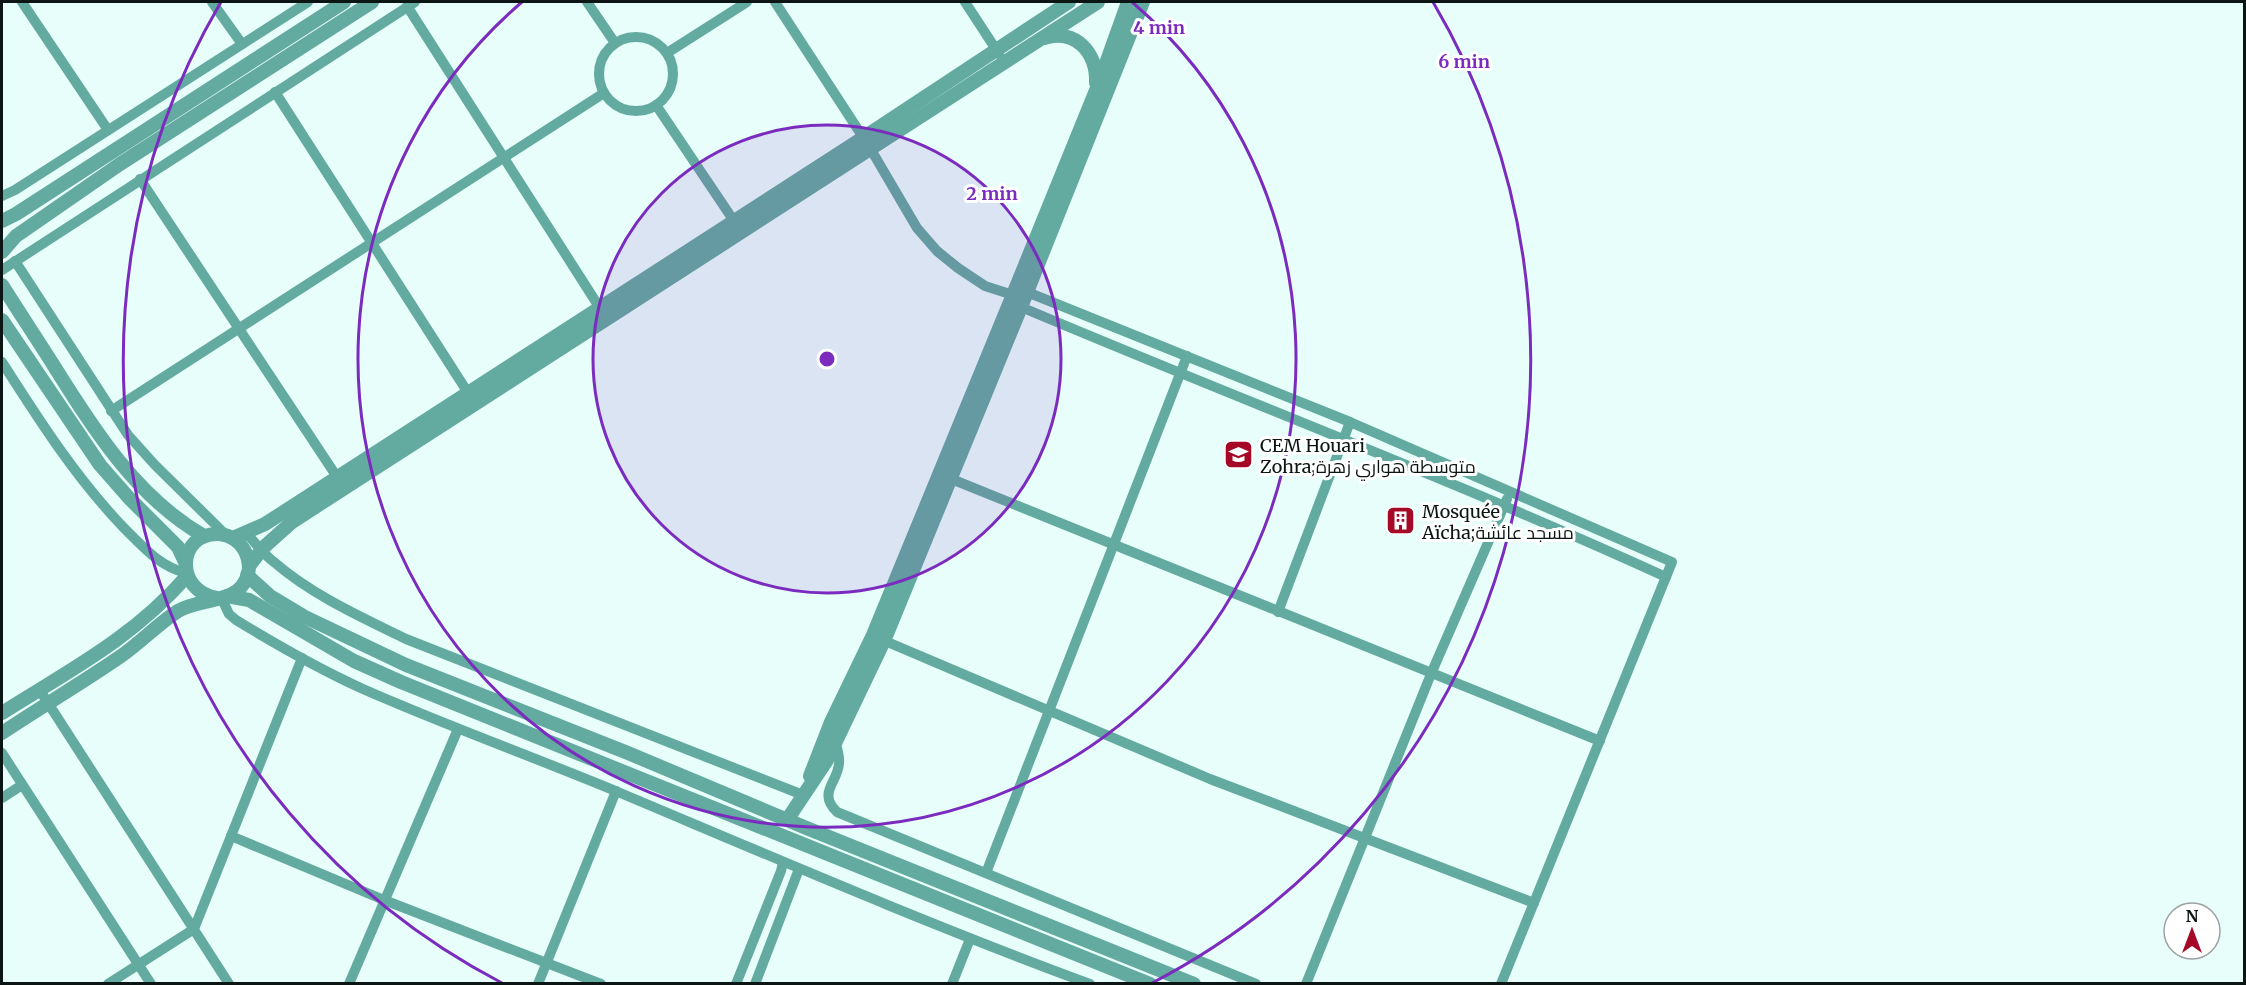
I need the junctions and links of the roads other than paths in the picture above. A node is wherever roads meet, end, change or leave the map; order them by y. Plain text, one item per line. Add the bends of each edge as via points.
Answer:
1 (22, 2) edge
2 (212, 2) edge
3 (308, 2) edge
4 (344, 2) edge
5 (372, 2) edge
6 (587, 2) edge
7 (747, 2) edge
8 (775, 2) edge
9 (965, 2) edge
10 (1069, 2) edge
11 (1098, 2) edge
12 (1128, 2) edge
13 (1143, 2) edge
14 (411, 4) edge
15 (1037, 41) junction
16 (615, 43) junction
17 (242, 44) junction
18 (667, 52) junction
19 (1001, 56) junction
20 (275, 92) junction
21 (604, 93) junction
22 (656, 105) junction
23 (1090, 106) junction
24 (108, 130) junction
25 (866, 143) junction
26 (503, 158) junction
27 (140, 180) junction
28 (2, 196) edge
29 (2, 220) edge
30 (738, 226) junction
31 (372, 243) junction
32 (2, 252) edge
33 (15, 261) junction
34 (2, 270) edge
35 (2, 285) edge
36 (1028, 291) junction
37 (1012, 295) junction
38 (1021, 307) junction
39 (603, 313) junction
40 (2, 320) edge
41 (240, 330) junction
42 (1186, 356) junction
43 (2, 362) edge
44 (1179, 374) junction
45 (471, 398) junction
46 (111, 411) junction
47 (1350, 422) junction
48 (1344, 441) junction
49 (945, 476) junction
50 (337, 477) junction
51 (1510, 491) junction
52 (1506, 505) junction
53 (235, 535) junction
54 (204, 536) junction
55 (1114, 544) junction
56 (262, 550) junction
57 (186, 570) junction
58 (248, 571) junction
59 (1666, 577) junction
60 (222, 597) junction
61 (1278, 612) junction
62 (878, 638) junction
63 (302, 658) junction
64 (1431, 674) junction
65 (39, 689) junction
66 (48, 703) junction
67 (1049, 710) junction
68 (2, 713) edge
69 (458, 729) junction
70 (2, 733) edge
71 (1600, 741) junction
72 (836, 743) junction
73 (2, 753) edge
74 (22, 785) junction
75 (616, 791) junction
76 (803, 795) junction
77 (2, 798) edge
78 (787, 820) junction
79 (231, 836) junction
80 (1364, 839) junction
81 (783, 862) junction
82 (800, 869) junction
83 (986, 873) junction
84 (384, 900) junction
85 (1534, 903) junction
86 (194, 929) junction
87 (970, 939) junction
88 (547, 962) junction
89 (138, 964) junction
90 (108, 984) edge
91 (151, 984) edge
92 (229, 984) edge
93 (349, 984) edge
94 (538, 984) edge
95 (601, 984) edge
96 (736, 984) edge
97 (755, 984) edge
98 (952, 984) edge
99 (1090, 984) edge
100 (1150, 984) edge
101 (1194, 984) edge
102 (1256, 984) edge
103 (1306, 984) edge
104 (1501, 984) edge

1 - 24 street
2 - 17 street
3 - 17 street
4 - 29 street
5 - 32 street via 120,164 16,236
6 - 16 street
7 - 18 street
8 - 25 street
9 - 19 street
10 - 19 street
11 - 15 street
12 - 23 street
13 - 36 street
14 - 20 street
14 - 26 street
15 - 19 street
15 - 23 street via 1053,35 1078,41 1087,49 1096,72
16 - 18 street via 634,36 647,38
16 - 21 street via 602,56 598,68
17 - 24 street
18 - 22 street via 674,75 665,97
19 - 25 street
20 - 27 street
20 - 31 street
21 - 22 street via 612,102 633,111
21 - 26 street
22 - 30 street
23 - 37 street
24 - 28 street
25 - 30 street
25 - 37 street via 917,228 937,251 985,286
26 - 31 street
26 - 39 street
27 - 33 street
27 - 41 street
30 - 39 street
31 - 41 street
31 - 45 street
33 - 34 street
33 - 46 street
35 - 54 street via 95,431 163,507
36 - 37 street
36 - 38 street
36 - 42 street
37 - 38 street
37 - 49 street
38 - 44 street
38 - 49 street
39 - 45 street
40 - 57 street via 100,465 178,547
41 - 46 street
41 - 50 street
42 - 44 street
42 - 47 street
43 - 57 street via 47,433 104,507 158,561 171,569
44 - 48 street
44 - 55 street
45 - 50 street
45 - 56 street via 292,522
46 - 53 street via 155,465
47 - 48 street
47 - 51 street
48 - 52 street
48 - 61 street
49 - 55 street
49 - 62 street
50 - 53 street via 265,524
51 - 52 street
51 - 59 street via 1672,562
52 - 59 street
52 - 64 street
53 - 54 street
53 - 56 street
53 - 58 street via 248,556
54 - 57 street via 188,551
55 - 61 street
55 - 67 street
56 - 58 street
56 - 76 street via 350,612 406,639
57 - 60 street via 198,591
57 - 65 street via 154,611 122,638
58 - 60 street via 243,585
58 - 78 street via 270,596 304,617 406,665
59 - 71 street
60 - 63 street via 236,620
60 - 66 street via 175,613 136,645
60 - 100 street via 249,600 354,661 401,681
61 - 64 street
62 - 67 street
62 - 72 street
62 - 76 street via 831,722
63 - 69 street
63 - 79 street
64 - 71 street
64 - 80 street
65 - 66 street
65 - 68 street
66 - 70 street
66 - 86 street
67 - 80 street
67 - 83 street
69 - 75 street
69 - 84 street
71 - 85 street
72 - 76 street
72 - 83 street via 840,763 828,795 837,812
73 - 74 street
74 - 77 street
74 - 89 street
75 - 81 street
75 - 88 street
76 - 78 street
78 - 101 street
79 - 84 street
79 - 86 street
80 - 85 street
80 - 103 street
81 - 82 street
81 - 96 street
82 - 87 street
82 - 97 street
83 - 102 street
84 - 88 street
84 - 93 street
85 - 104 street
86 - 89 street
86 - 92 street
87 - 98 street
87 - 99 street
88 - 94 street
88 - 95 street
89 - 90 street
89 - 91 street

